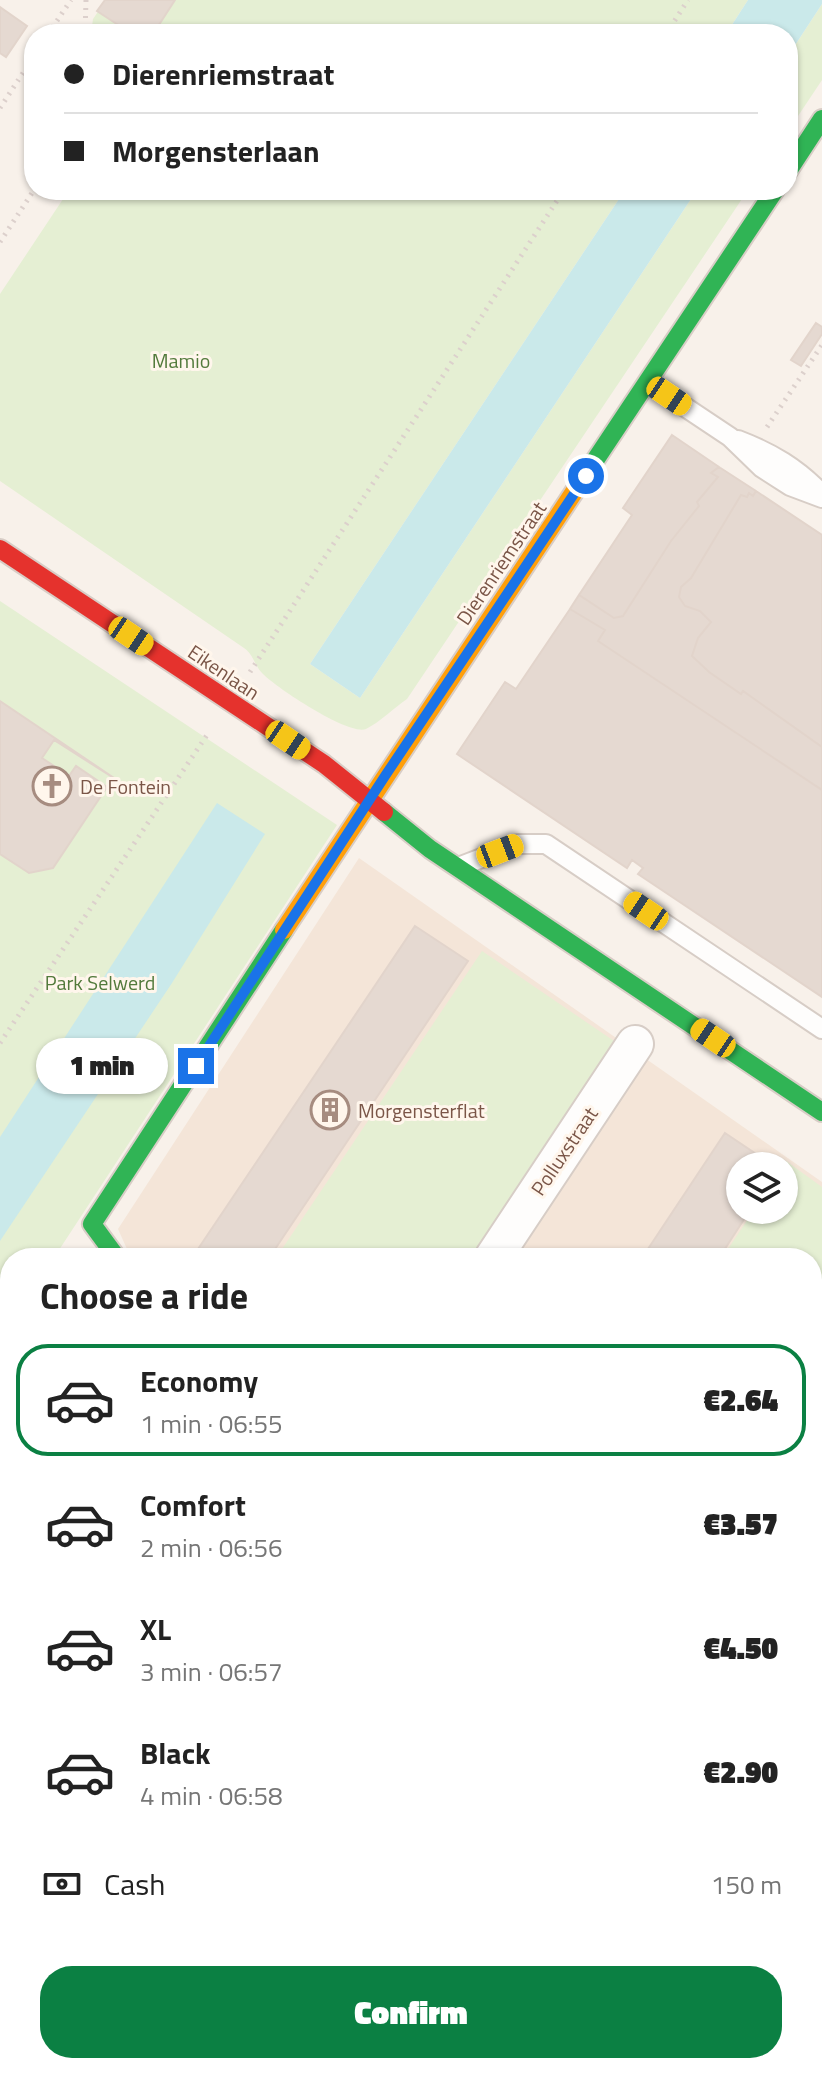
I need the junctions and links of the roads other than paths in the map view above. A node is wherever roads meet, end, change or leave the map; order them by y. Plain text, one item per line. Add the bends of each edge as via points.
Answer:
1 (822, 119) edge
2 (798, 156) edge
3 (768, 200) edge
4 (649, 383) junction
5 (730, 437) junction
6 (822, 496) edge
7 (0, 549) edge
8 (369, 801) junction
9 (457, 867) junction
10 (822, 1029) edge
11 (635, 1044) dead end
12 (822, 1112) edge
13 (110, 1248) edge
14 (500, 1248) edge

1 - 2 street
3 - 4 street, Dierenriemstraat
4 - 5 lane
4 - 8 street, Dierenriemstraat
5 - 6 lane via 800,471
5 - 6 lane via 790,486
7 - 8 street, Eikenlaan via 324,764
8 - 9 street, Eikenlaan
8 - 13 street, Dierenriemstraat via 92,1224
9 - 10 lane via 518,844 546,844
9 - 12 street, Eikenlaan
11 - 14 street, Polluxstraat

